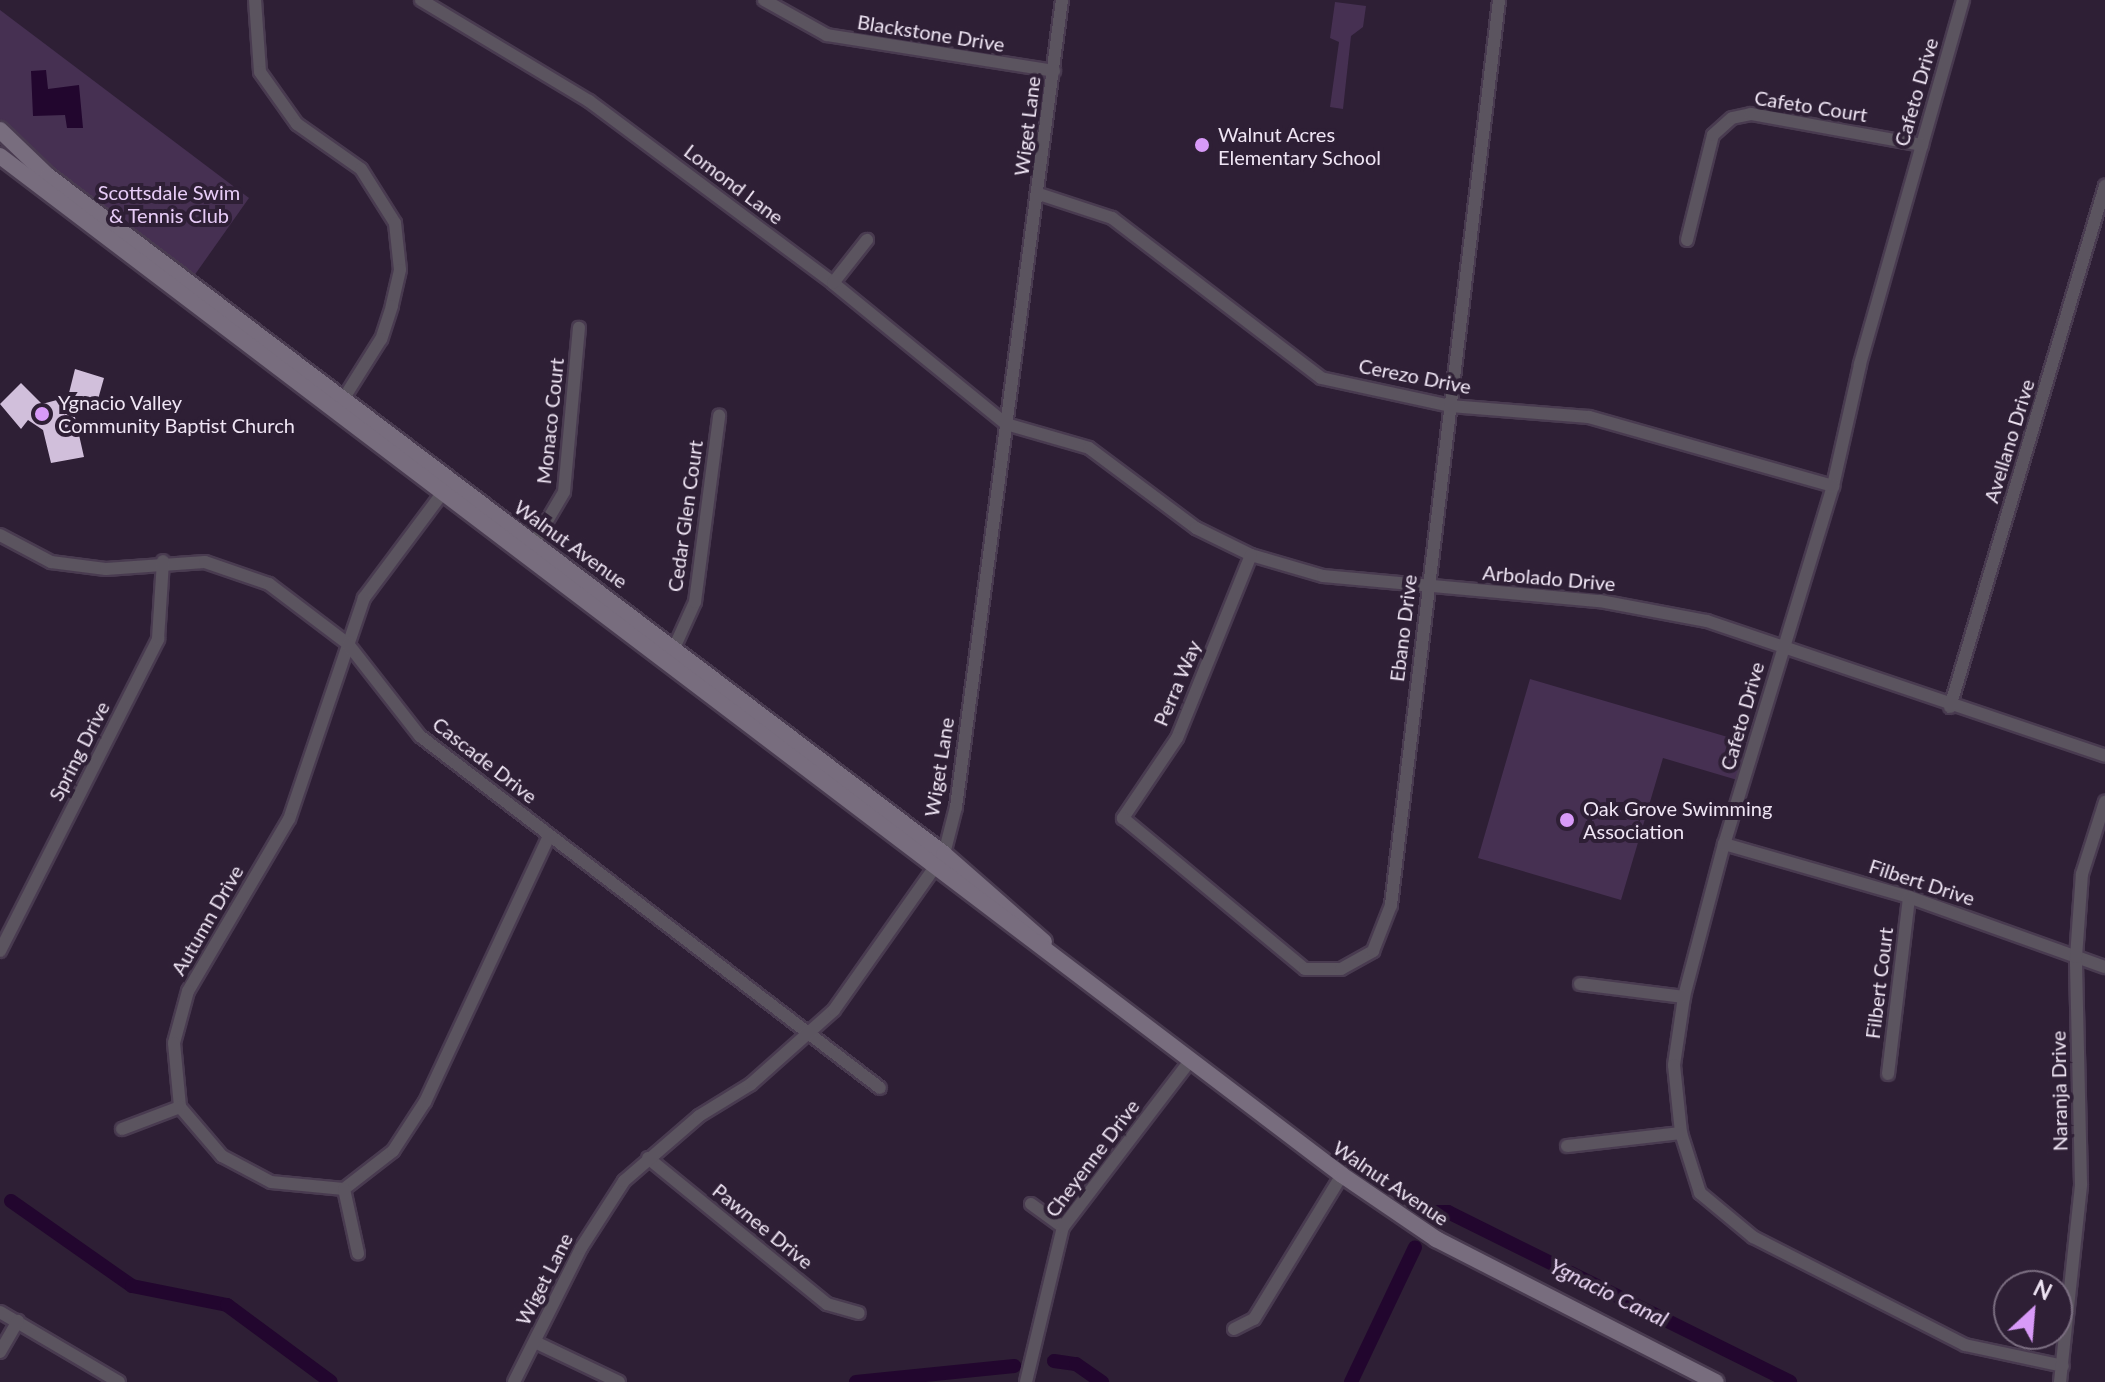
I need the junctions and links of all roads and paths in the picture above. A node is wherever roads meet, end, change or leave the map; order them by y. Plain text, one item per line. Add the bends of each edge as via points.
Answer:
1 (255, 0) edge
2 (421, 0) edge
3 (764, 0) edge
4 (1062, 0) edge
5 (1499, 0) edge
6 (1963, 0) edge
7 (1054, 71) junction
8 (1, 133) edge
9 (1922, 145) junction
10 (0, 156) edge
11 (2105, 186) edge
12 (1039, 194) junction
13 (867, 240) dead end
14 (1687, 240) dead end
15 (833, 283) junction
16 (579, 328) dead end
17 (346, 396) junction
18 (1450, 406) junction
19 (336, 410) junction
20 (719, 416) dead end
21 (1006, 424) junction
22 (1833, 486) junction
23 (446, 487) junction
24 (0, 535) edge
25 (530, 549) junction
26 (1251, 555) junction
27 (163, 561) junction
28 (1428, 588) junction
29 (348, 644) junction
30 (677, 647) junction
31 (1782, 649) junction
32 (665, 662) junction
33 (1950, 707) junction
34 (2105, 756) edge
35 (2105, 802) edge
36 (1123, 818) joint
37 (549, 836) junction
38 (1724, 844) junction
39 (944, 854) junction
40 (934, 870) junction
41 (1909, 897) junction
42 (0, 951) edge
43 (2076, 957) junction
44 (2105, 967) edge
45 (1580, 984) dead end
46 (1684, 997) junction
47 (1112, 1001) junction
48 (810, 1033) junction
49 (1190, 1061) junction
50 (1888, 1074) dead end
51 (880, 1088) dead end
52 (180, 1107) junction
53 (122, 1129) dead end
54 (1681, 1133) junction
55 (1567, 1146) dead end
56 (648, 1158) junction
57 (1342, 1175) junction
58 (344, 1189) junction
59 (1031, 1204) dead end
60 (1063, 1227) junction
61 (358, 1253) dead end
62 (0, 1312) edge
63 (859, 1313) dead end
64 (18, 1321) junction
65 (1234, 1329) dead end
66 (535, 1342) junction
67 (0, 1352) edge
68 (2063, 1366) junction
69 (1710, 1381) edge
70 (119, 1382) edge
71 (514, 1382) edge
72 (619, 1382) edge
73 (1026, 1382) edge
74 (2060, 1382) edge

1 - 17 street via 260,72 297,124 361,169 395,223 400,270 392,306 381,339
2 - 15 street, Lomond Lane via 589,101
3 - 7 street, Blackstone Drive via 827,35
4 - 7 street, Wiget Lane
5 - 18 street, Ebano Drive
6 - 9 street, Cafeto Drive
7 - 12 street, Wiget Lane
8 - 17 street, Walnut Avenue via 48,176
9 - 14 street, Cafeto Court via 1751,114 1732,118 1713,135
9 - 22 street, Cafeto Drive
10 - 19 street, Walnut Avenue
11 - 33 street, Avellano Drive
12 - 18 street, Cerezo Drive via 1112,218 1321,378
12 - 21 street, Wiget Lane
13 - 15 street
15 - 21 street, Lomond Lane
16 - 25 street, Monaco Court via 564,492
17 - 19 street
17 - 23 street, Walnut Avenue
18 - 22 street, Cerezo Drive via 1589,417
18 - 28 street, Ebano Drive
19 - 23 street, Walnut Avenue
20 - 30 street, Cedar Glen Court via 695,602
21 - 26 street, Arbolado Drive via 1089,448 1196,528
21 - 39 street, Wiget Lane via 956,807
22 - 31 street, Cafeto Drive
23 - 25 street, Walnut Avenue
23 - 29 street, Autumn Drive via 364,598
24 - 27 street, Cascade Drive via 51,562 106,569
25 - 30 street, Walnut Avenue
25 - 32 street, Walnut Avenue
26 - 28 street, Arbolado Drive via 1323,576
26 - 36 street, Perra Way via 1177,738
27 - 29 street, Cascade Drive via 239,569
27 - 42 street, Spring Drive via 158,639
28 - 31 street, Arbolado Drive via 1664,611
28 - 36 street, Ebano Drive via 1391,905 1373,951 1341,969 1305,969
29 - 37 street, Cascade Drive via 420,736
29 - 52 street, Autumn Drive via 289,819 188,991 174,1043
30 - 32 street, Cedar Glen Court
30 - 39 street, Walnut Avenue
31 - 33 street, Arbolado Drive
31 - 38 street, Cafeto Drive
32 - 40 street, Walnut Avenue
33 - 34 street, Arbolado Drive
35 - 43 street, Naranja Drive via 2082,874
37 - 48 street, Cascade Drive
37 - 58 street via 425,1102 393,1151
38 - 41 street, Filbert Drive
38 - 46 street, Cafeto Drive
39 - 40 street, Wiget Lane
39 - 47 street, Walnut Avenue
40 - 47 street, Walnut Avenue
40 - 48 street, Wiget Lane
41 - 43 street, Filbert Drive
41 - 50 street, Filbert Court
43 - 44 street, Filbert Drive
43 - 68 street, Naranja Drive via 2081,1184
45 - 46 street
46 - 54 street, Cafeto Drive via 1674,1065
47 - 49 street, Walnut Avenue
48 - 51 street, Cascade Drive
48 - 56 street, Wiget Lane
49 - 57 street, Walnut Avenue
49 - 60 street, Cheyenne Drive
52 - 53 street
52 - 58 street via 222,1156 271,1182
54 - 55 street
54 - 68 street, Cafeto Drive via 1700,1193 1753,1237 1965,1345
56 - 63 street, Pawnee Drive via 827,1304
56 - 66 street, Wiget Lane via 602,1211
57 - 65 street via 1254,1319
57 - 69 street, Walnut Avenue via 1427,1234
58 - 61 street
59 - 60 street
60 - 73 street, Cheyenne Drive
62 - 64 street
64 - 67 street
64 - 70 street
66 - 71 street, Wiget Lane
66 - 72 street
68 - 74 street, Naranja Drive

